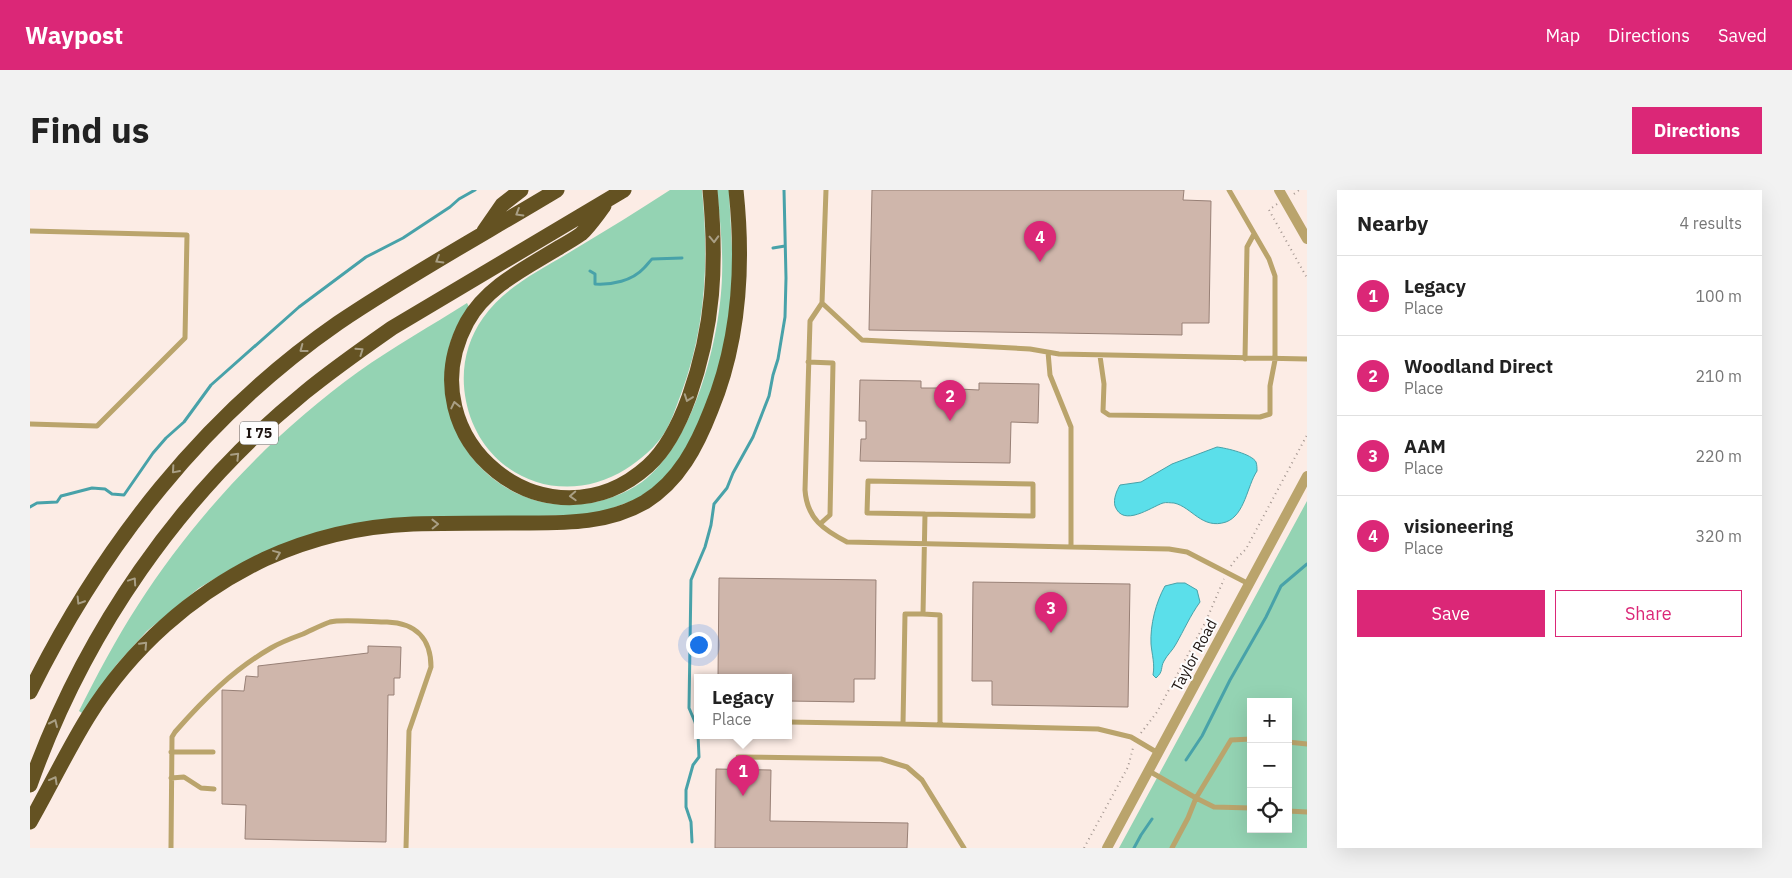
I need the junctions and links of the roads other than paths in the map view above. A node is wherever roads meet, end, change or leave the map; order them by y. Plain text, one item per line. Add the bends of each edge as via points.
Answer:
1 (522, 190) edge
2 (558, 190) edge
3 (624, 190) edge
4 (710, 190) edge
5 (736, 190) edge
6 (826, 190) edge
7 (1229, 190) edge
8 (1278, 190) edge
9 (610, 198) junction
10 (30, 231) edge
11 (1254, 234) junction
12 (481, 235) junction
13 (1307, 239) edge
14 (822, 303) junction
15 (1048, 352) junction
16 (1100, 356) junction
17 (1245, 359) junction
18 (1307, 359) edge
19 (1275, 360) junction
20 (808, 362) junction
21 (30, 424) edge
22 (1307, 476) edge
23 (925, 514) junction
24 (820, 524) junction
25 (925, 544) junction
26 (1071, 547) junction
27 (1249, 584) junction
28 (923, 614) junction
29 (30, 692) edge
30 (792, 722) edge
31 (903, 724) junction
32 (940, 725) junction
33 (1247, 739) edge
34 (1292, 742) edge
35 (1307, 744) edge
36 (172, 752) junction
37 (213, 752) dead end
38 (1158, 753) junction
39 (738, 757) dead end
40 (1148, 771) junction
41 (171, 778) junction
42 (30, 785) edge
43 (214, 788) dead end
44 (1196, 798) junction
45 (1247, 808) edge
46 (1292, 811) edge
47 (1307, 812) edge
48 (30, 822) edge
49 (171, 848) edge
50 (406, 848) edge
51 (964, 848) edge
52 (1106, 848) edge
53 (1172, 848) edge

1 - 12 highway via 502,205
2 -> 12 highway, I 75
3 - 9 highway, I 75
4 -> 9 highway via 714,259 709,320 692,386 676,428 649,465 619,486 595,494 551,496 505,478 488,465 473,446 456,410 452,376 457,346 468,320 486,296 582,233
48 -> 5 highway via 89,715 127,663 184,608 222,582 267,558 314,540 362,529 411,524 600,520 646,501 658,492 681,469 694,448 716,399 724,371 733,335 739,285 740,235
6 - 14 lane
7 - 11 lane
8 - 13 street
42 -> 9 highway, I 75 via 75,678 118,603 185,511 248,442 303,393 392,328
10 - 21 lane via 187,235 185,338 97,426
11 - 17 lane via 1247,247
11 - 19 lane via 1275,276
12 -> 29 highway, I 75 via 338,323 275,372 209,433 156,493 109,554
14 - 15 lane via 862,340
14 - 20 lane via 810,321
15 - 16 lane
15 - 26 lane via 1050,375 1072,427
16 - 17 lane
16 - 19 lane via 1103,411 1109,414 1260,417 1270,414 1270,386
17 - 19 lane
18 - 19 lane
20 - 24 lane via 805,497 806,504
20 - 24 lane via 834,363 830,515
22 - 27 street, Taylor Road
23 - 23 lane via 867,513 868,480 1033,484 1033,516
23 - 25 lane
24 - 25 lane via 847,542
25 - 26 lane
25 - 28 lane
26 - 27 lane via 1187,552
27 - 38 street, Taylor Road
28 - 31 lane via 905,614
28 - 32 lane via 940,615
30 - 31 lane
31 - 32 lane
32 - 38 lane via 1098,729 1131,737
33 - 44 lane via 1231,740
34 - 35 lane
36 - 37 lane
36 - 41 lane
36 - 50 lane via 172,737 204,698 238,669 272,647 332,621 408,626 424,638 431,667 409,731
38 - 40 street, Taylor Road
39 - 51 lane via 880,759 907,767 922,780
40 - 44 lane
40 - 52 street, Taylor Road
41 - 43 lane via 184,778 201,788
41 - 49 lane
44 - 45 lane via 1214,807
44 - 53 lane
46 - 47 lane

